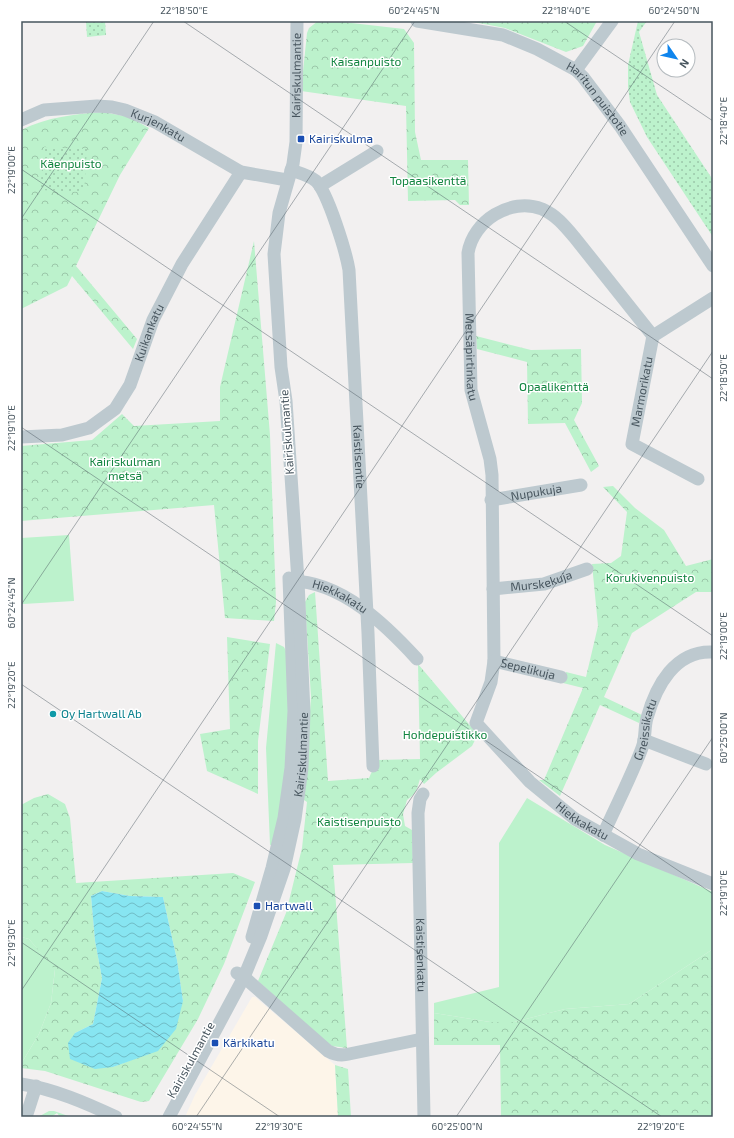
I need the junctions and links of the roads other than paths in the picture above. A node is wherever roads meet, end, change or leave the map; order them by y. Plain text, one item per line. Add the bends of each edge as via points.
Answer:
1 (296, 21) edge
2 (417, 21) edge
3 (612, 21) edge
4 (576, 70) junction
5 (21, 120) edge
6 (377, 151) dead end
7 (241, 172) junction
8 (289, 175) junction
9 (320, 186) junction
10 (713, 266) edge
11 (713, 298) edge
12 (653, 336) junction
13 (21, 437) edge
14 (698, 479) dead end
15 (581, 485) dead end
16 (491, 500) junction
17 (587, 569) dead end
18 (294, 581) junction
19 (493, 589) junction
20 (366, 610) junction
21 (713, 652) edge
22 (418, 659) dead end
23 (494, 661) junction
24 (561, 677) dead end
25 (476, 723) joint
26 (644, 740) junction
27 (706, 764) dead end
28 (373, 766) dead end
29 (423, 794) dead end
30 (603, 835) junction
31 (713, 884) edge
32 (241, 975) junction
33 (422, 1038) junction
34 (21, 1084) edge
35 (36, 1086) junction
36 (26, 1117) edge
37 (116, 1117) edge
38 (159, 1117) edge
39 (169, 1117) edge
40 (424, 1117) edge

1 - 8 street, Kairiskulmantie via 296,142
2 - 4 street, Haritun puistotie via 503,35 537,49
3 - 4 street
4 - 10 street, Haritun puistotie via 620,126
5 - 7 street, Kurjenkatu via 44,110 97,106 119,108 156,122
6 - 9 street
7 - 8 street, Kurjenkatu
7 - 13 street, Kuikankatu via 182,264 153,320 130,385 115,409 89,428 62,435
8 - 9 street via 309,176
8 - 18 street, Kairiskulmantie via 278,213 274,254 281,367 280,440
9 - 20 street, Kaistisentie via 349,270
11 - 12 street
12 - 14 street, Marmorikatu via 632,444
12 - 16 street, Metsäpirtinkatu via 571,233 550,214 537,208 515,208 494,215 480,225 472,238 468,253 471,386 472,399 490,459
15 - 16 street, Nupukuja
16 - 19 street, Metsäpirtinkatu
17 - 19 street, Murskekuja via 544,584
18 - 20 street, Hiekkakatu via 324,588
18 - 32 street, Kairiskulmantie via 294,711 290,775 284,818 272,868
19 - 23 street, Metsäpirtinkatu
20 - 22 street, Hiekkakatu
20 - 28 street, Kaistisentie
21 - 26 street, Gneissikatu via 690,656 664,677 648,717
23 - 24 street, Sepelikuja
23 - 25 street, Metsäpirtinkatu via 491,682
25 - 30 street, Hiekkakatu via 542,793 575,819
26 - 27 street
26 - 30 street, Gneissikatu
29 - 33 street, Kaistisenkatu via 418,813
30 - 31 street, Hiekkakatu via 649,859
32 - 33 street via 333,1054 349,1054
32 - 38 street, Kairiskulmantie
32 - 39 street, Kairiskulmantie
33 - 40 street, Kaistisenkatu
34 - 35 street
35 - 36 street
35 - 37 street via 88,1104

